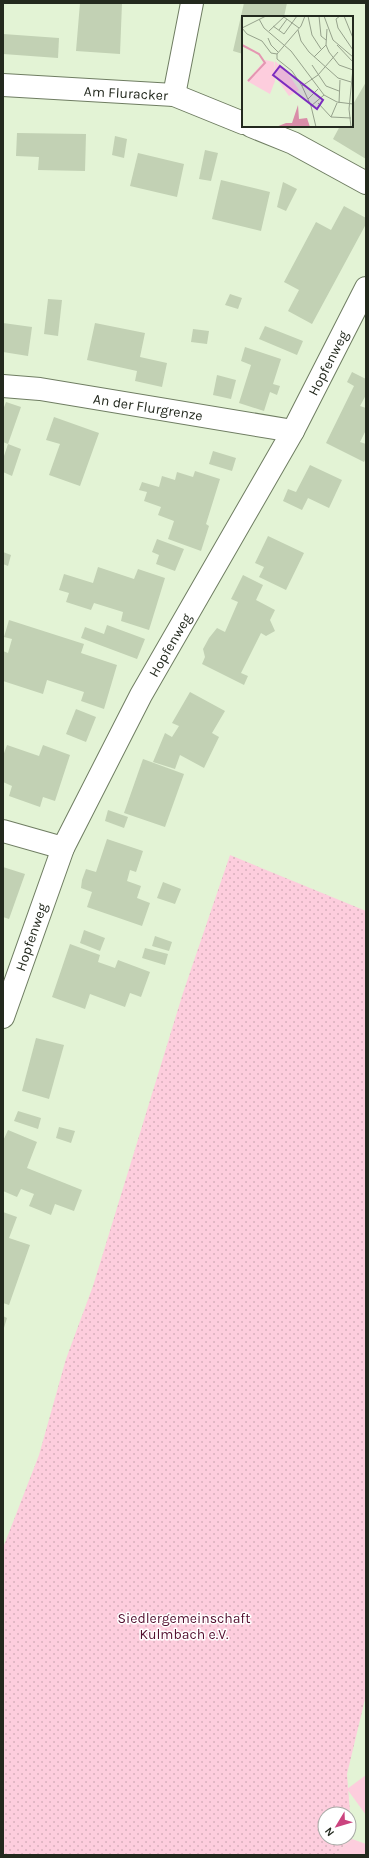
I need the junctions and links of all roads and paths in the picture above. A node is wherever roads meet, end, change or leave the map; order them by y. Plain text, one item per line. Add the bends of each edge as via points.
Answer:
1 (192, 3) edge
2 (3, 85) edge
3 (174, 95) junction
4 (242, 123) edge
5 (253, 127) edge
6 (366, 184) edge
7 (366, 288) edge
8 (3, 386) edge
9 (293, 431) junction
10 (3, 830) edge
11 (63, 848) junction
12 (3, 1017) edge

1 - 3 street
2 - 3 street, Am Fluracker
3 - 4 street, Am Fluracker
5 - 6 street via 293,143
7 - 9 street, Hopfenweg
8 - 9 street, An der Flurgrenze via 40,389
9 - 11 street, Hopfenweg via 141,695
10 - 11 street
11 - 12 street, Hopfenweg

